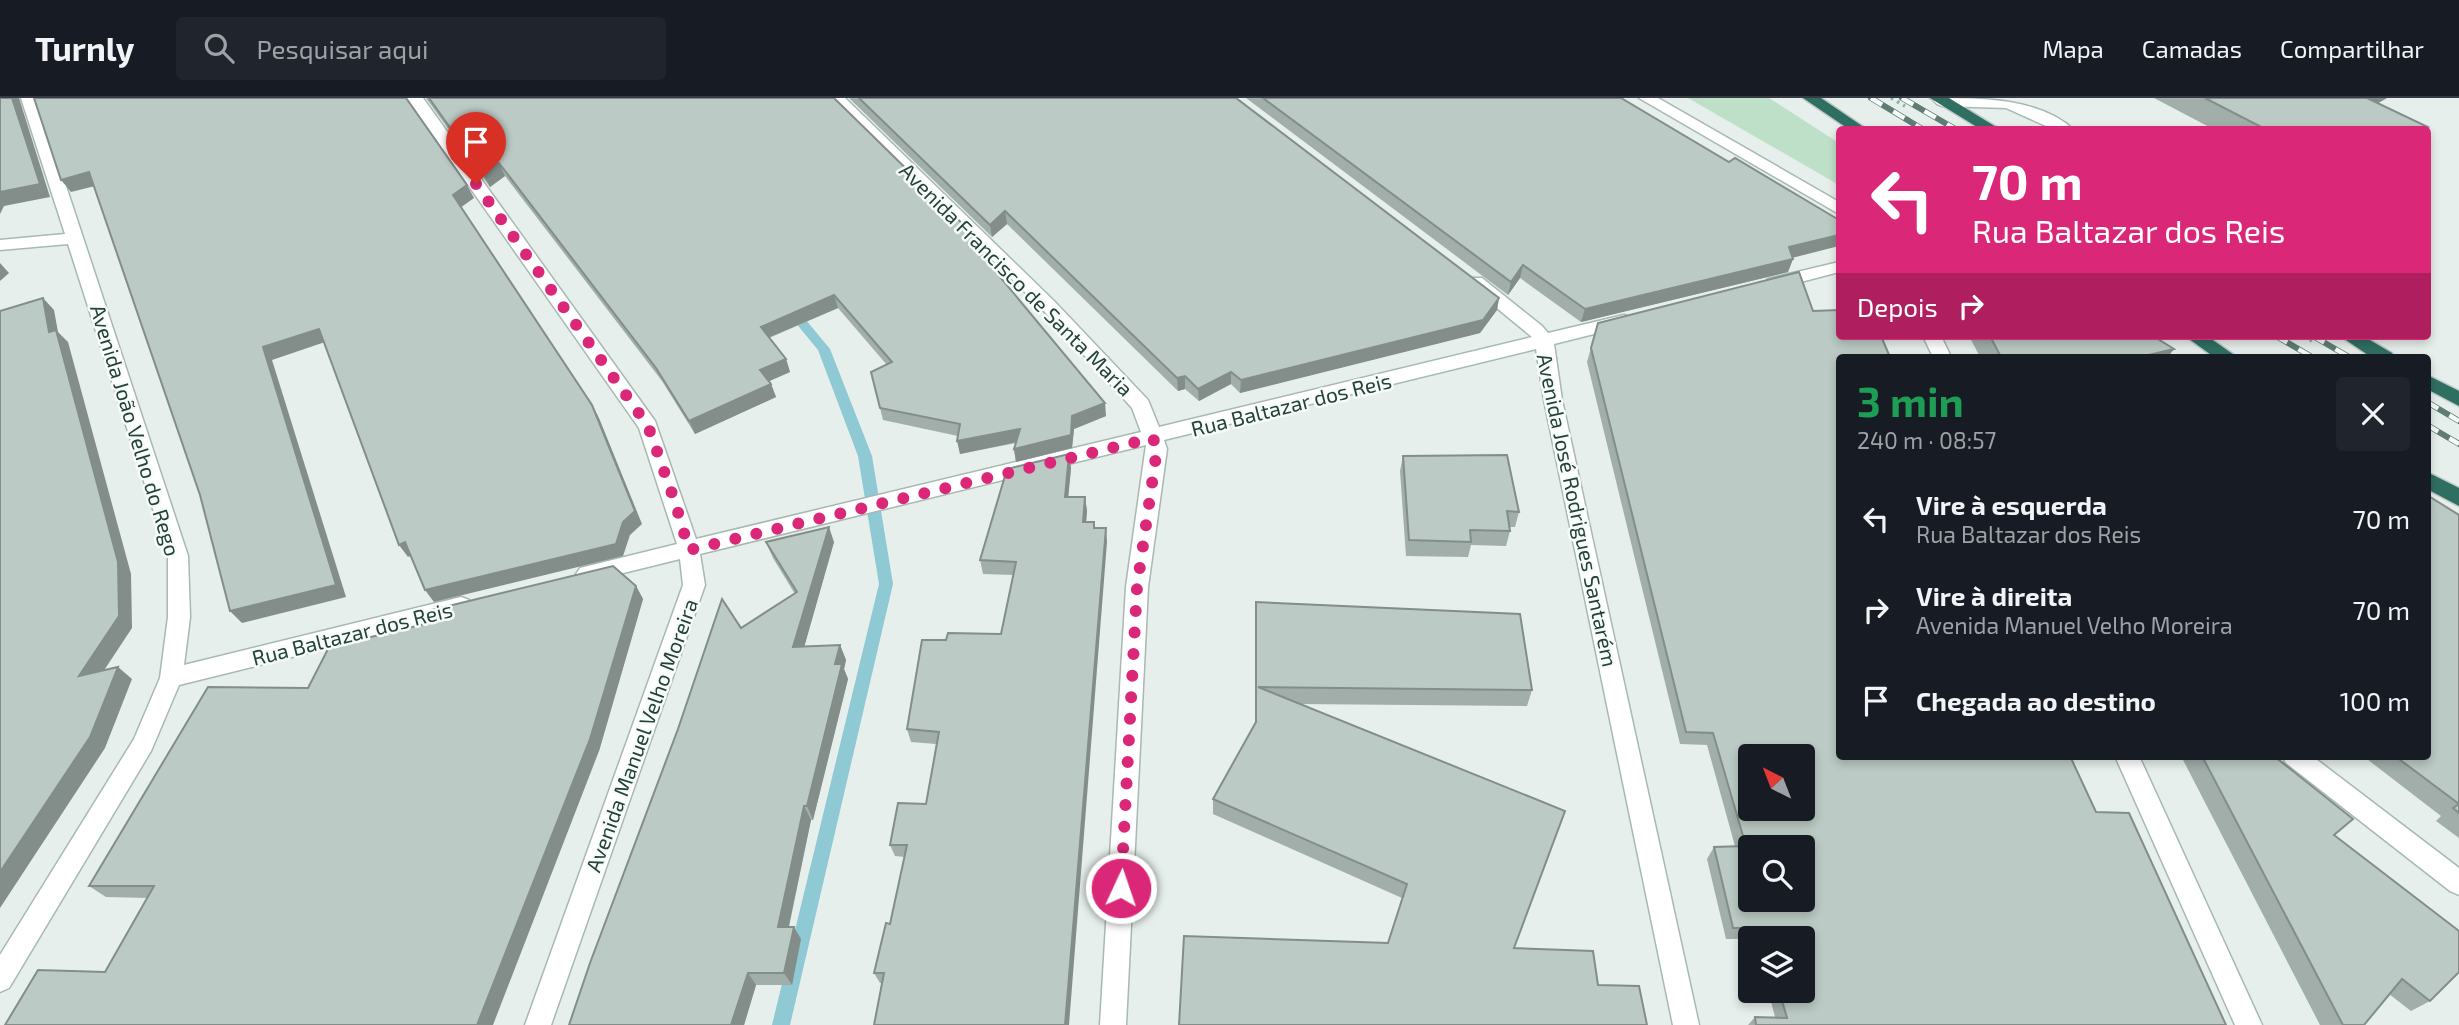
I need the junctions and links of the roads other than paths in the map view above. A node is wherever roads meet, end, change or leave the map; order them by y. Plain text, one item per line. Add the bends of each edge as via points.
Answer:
1 (29, 98) edge
2 (415, 98) edge
3 (836, 98) edge
4 (1647, 98) edge
5 (1811, 98) edge
6 (1940, 99) edge
7 (1855, 126) edge
8 (1987, 126) edge
9 (2059, 126) edge
10 (1836, 207) edge
11 (75, 238) junction
12 (0, 245) edge
13 (1836, 268) edge
14 (1465, 274) edge
15 (1759, 287) edge
16 (1638, 318) edge
17 (2200, 340) edge
18 (2356, 340) edge
19 (1544, 341) junction
20 (2223, 354) edge
21 (2380, 354) edge
22 (2431, 383) edge
23 (2459, 400) edge
24 (1153, 438) junction
25 (2431, 481) edge
26 (2459, 498) edge
27 (689, 550) junction
28 (565, 580) edge
29 (483, 600) edge
30 (171, 678) junction
31 (2129, 760) edge
32 (2299, 760) edge
33 (2459, 883) edge
34 (0, 979) edge
35 (538, 1025) edge
36 (1113, 1025) edge
37 (1686, 1025) edge
38 (2249, 1025) edge

1 - 11 street, Avenida João Velho do Rego
2 - 27 street, Avenida Manuel Velho Moreira via 648,426
3 - 24 street, Avenida Francisco de Santa Maria via 1049,306 1132,395 1141,405
4 - 10 street
5 - 7 highway
6 - 8 highway
6 - 9 street via 2013,103
11 - 12 street
11 - 30 street, Avenida João Velho do Rego via 178,556 179,617
13 - 15 street
14 - 19 street, Avenida José Rodrigues Santarém
16 - 19 street, Rua Baltazar dos Reis
17 - 20 highway
18 - 21 highway
19 - 24 street, Rua Baltazar dos Reis
19 - 37 street, Avenida José Rodrigues Santarém
22 - 23 highway
24 - 27 street, Rua Baltazar dos Reis
24 - 36 street, Avenida Francisco de Santa Maria via 1157,449 1137,587
25 - 26 highway
27 - 28 street, Rua Baltazar dos Reis
27 - 35 street, Avenida Manuel Velho Moreira via 694,585
29 - 30 street, Rua Baltazar dos Reis
30 - 34 street, Avenida João Velho do Rego via 143,744
31 - 38 street
32 - 33 street

